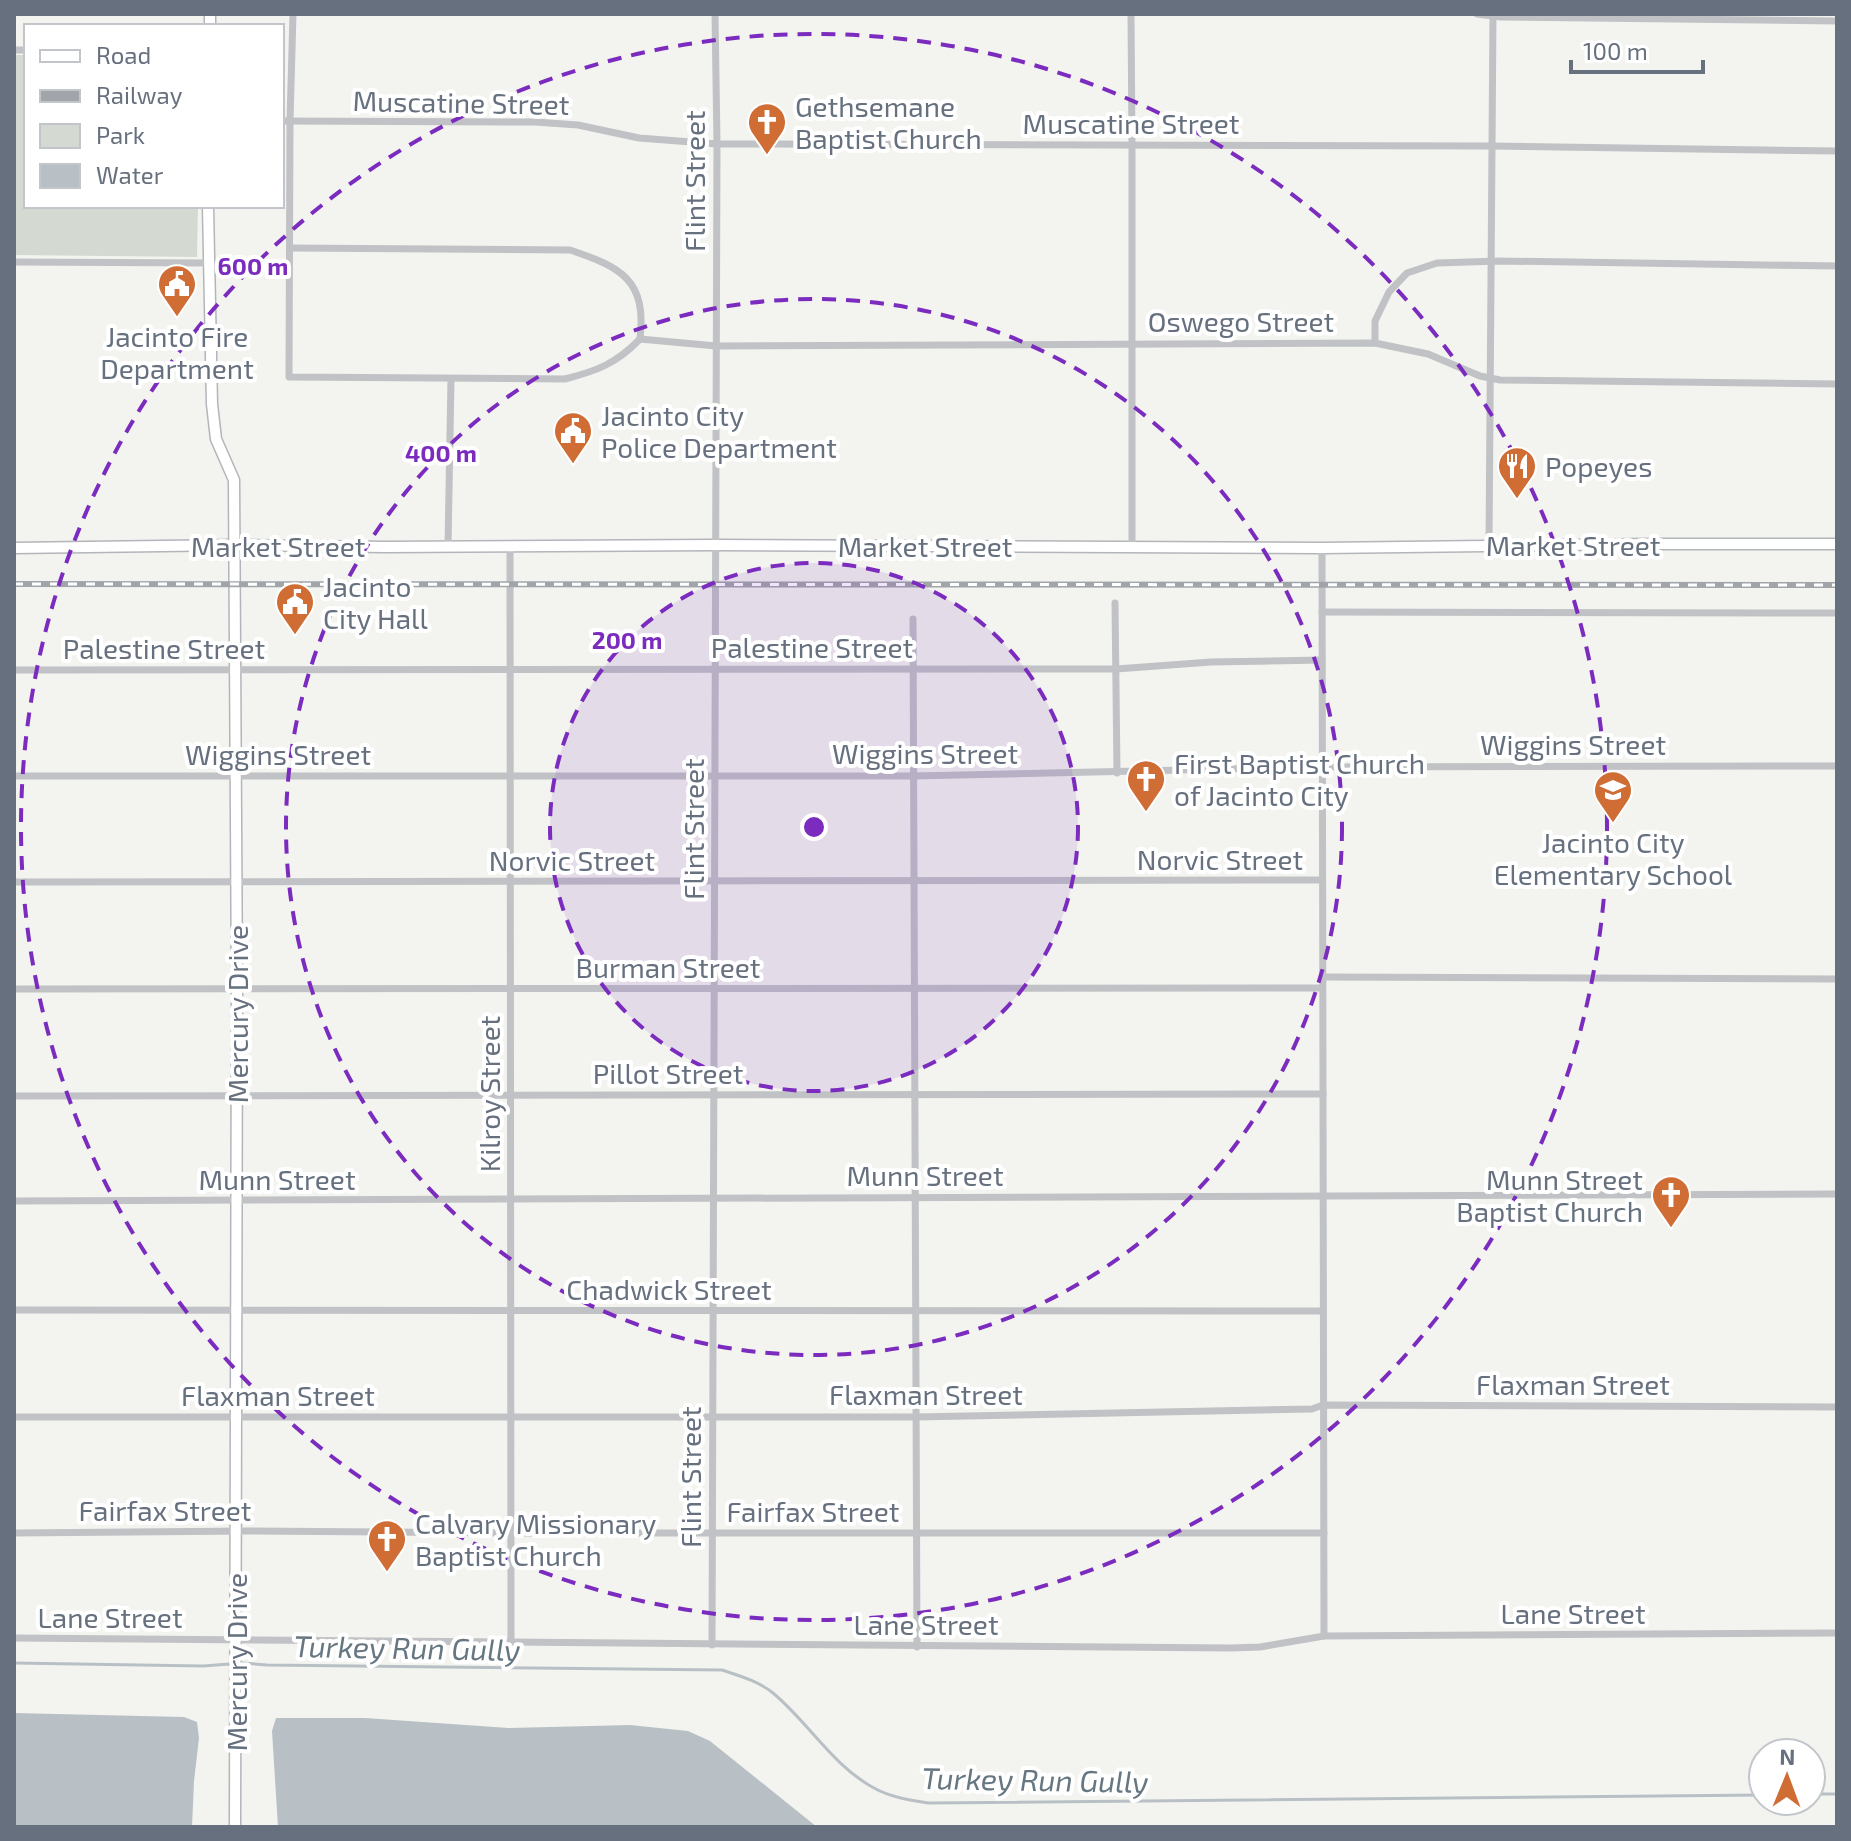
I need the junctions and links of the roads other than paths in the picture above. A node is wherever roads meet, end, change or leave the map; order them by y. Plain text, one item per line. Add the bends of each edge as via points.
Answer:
1 (293, 14) edge
2 (715, 14) edge
3 (1131, 14) edge
4 (1477, 14) edge
5 (1493, 15) edge
6 (1837, 21) edge
7 (286, 121) edge
8 (717, 144) junction
9 (1132, 145) junction
10 (1491, 146) junction
11 (1837, 151) edge
12 (208, 208) edge
13 (290, 248) junction
14 (1491, 261) junction
15 (14, 262) edge
16 (208, 263) junction
17 (1837, 266) edge
18 (640, 339) junction
19 (1132, 343) junction
20 (1375, 343) junction
21 (716, 346) junction
22 (1490, 378) junction
23 (451, 379) junction
24 (1837, 384) edge
25 (1837, 544) edge
26 (235, 545) junction
27 (715, 545) junction
28 (1489, 545) junction
29 (448, 546) junction
30 (510, 546) junction
31 (1132, 547) junction
32 (14, 548) edge
33 (1322, 548) junction
34 (1115, 603) dead end
35 (1322, 612) junction
36 (1837, 613) edge
37 (913, 619) dead end
38 (1322, 660) junction
39 (715, 669) junction
40 (913, 669) junction
41 (1116, 669) junction
42 (14, 670) edge
43 (237, 670) junction
44 (510, 670) junction
45 (1837, 766) edge
46 (1323, 767) junction
47 (1117, 773) junction
48 (14, 776) edge
49 (237, 776) junction
50 (510, 776) junction
51 (715, 776) junction
52 (913, 776) junction
53 (1322, 880) junction
54 (714, 881) junction
55 (914, 881) junction
56 (14, 882) edge
57 (237, 882) junction
58 (510, 882) junction
59 (1322, 977) junction
60 (1837, 979) edge
61 (1322, 988) junction
62 (14, 989) edge
63 (237, 989) junction
64 (510, 989) junction
65 (714, 989) junction
66 (914, 989) junction
67 (915, 1094) junction
68 (1323, 1094) junction
69 (511, 1095) junction
70 (714, 1095) junction
71 (14, 1096) edge
72 (237, 1096) junction
73 (1837, 1194) edge
74 (1323, 1196) junction
75 (915, 1197) junction
76 (713, 1198) junction
77 (511, 1199) junction
78 (14, 1201) edge
79 (236, 1201) junction
80 (14, 1310) edge
81 (236, 1310) junction
82 (511, 1311) junction
83 (713, 1311) junction
84 (916, 1311) junction
85 (1323, 1311) junction
86 (1323, 1405) junction
87 (1837, 1407) edge
88 (14, 1417) edge
89 (236, 1417) junction
90 (511, 1417) junction
91 (713, 1417) junction
92 (916, 1417) junction
93 (237, 1532) junction
94 (14, 1533) edge
95 (511, 1533) junction
96 (712, 1533) junction
97 (916, 1533) junction
98 (1324, 1533) junction
99 (1837, 1633) edge
100 (1324, 1636) junction
101 (14, 1638) edge
102 (236, 1640) junction
103 (511, 1642) junction
104 (712, 1645) junction
105 (917, 1647) junction
106 (235, 1827) edge

1 - 7 street
2 - 8 street, Flint Street
3 - 9 street
4 - 5 street
5 - 6 street
5 - 10 street
7 - 8 street, Muscatine Street via 535,122
7 - 13 street
8 - 9 street, Muscatine Street
8 - 21 street, Flint Street
9 - 10 street, Muscatine Street
9 - 19 street
10 - 11 street, Muscatine Street
10 - 14 street
12 - 16 main road, Mercury Drive
13 - 18 street via 570,250 621,271 637,293 643,317
13 - 23 street via 289,377
14 - 17 street
14 - 20 street via 1437,263 1407,273 1389,292 1375,321
14 - 22 street
15 - 16 street
16 - 26 main road, Mercury Drive via 212,404 216,439 234,480
18 - 21 street, Oswego Street
18 - 23 street via 593,372 565,379
19 - 20 street, Oswego Street
19 - 21 street, Oswego Street
19 - 31 street
20 - 22 street, Oswego Street via 1428,354
21 - 27 street, Flint Street
22 - 24 street, Oswego Street
22 - 28 street
23 - 29 street
25 - 28 main road, Market Street
26 - 29 main road, Market Street
26 - 32 main road, Market Street
26 - 43 main road, Mercury Drive
27 - 30 main road, Market Street
27 - 31 main road, Market Street
27 - 39 street, Flint Street
28 - 33 main road, Market Street
29 - 30 main road, Market Street
30 - 44 street, Kilroy Street
31 - 33 main road, Market Street
33 - 35 street
34 - 41 street
35 - 36 street
35 - 38 street
37 - 40 street
38 - 41 street, Palestine Street
38 - 46 street
39 - 40 street, Palestine Street
39 - 44 street, Palestine Street
39 - 51 street, Flint Street
40 - 41 street, Palestine Street
40 - 52 street
41 - 47 street
42 - 43 street, Palestine Street
43 - 44 street, Palestine Street
43 - 49 main road, Mercury Drive
44 - 50 street, Kilroy Street
45 - 46 street, Wiggins Street
46 - 47 street, Wiggins Street
46 - 53 street
47 - 52 street, Wiggins Street
48 - 49 street, Wiggins Street
49 - 50 street, Wiggins Street
49 - 57 main road, Mercury Drive
50 - 51 street, Wiggins Street
50 - 58 street, Kilroy Street
51 - 52 street, Wiggins Street
51 - 54 street, Flint Street
52 - 55 street
53 - 55 street, Norvic Street
53 - 59 street
54 - 55 street, Norvic Street
54 - 58 street, Norvic Street
54 - 65 street, Flint Street
55 - 66 street
56 - 57 street, Norvic Street
57 - 58 street, Norvic Street
57 - 63 main road, Mercury Drive
58 - 64 street, Kilroy Street
59 - 60 street
59 - 61 street
61 - 66 street, Burman Street
61 - 68 street
62 - 63 street, Burman Street
63 - 64 street, Burman Street
63 - 72 main road, Mercury Drive
64 - 65 street, Burman Street
64 - 69 street, Kilroy Street
65 - 66 street, Burman Street
65 - 70 street, Flint Street
66 - 67 street
67 - 68 street, Pillot Street
67 - 70 street, Pillot Street
67 - 75 street
68 - 74 street
69 - 70 street, Pillot Street
69 - 72 street, Pillot Street
69 - 77 street, Kilroy Street
70 - 76 street, Flint Street
71 - 72 street, Pillot Street
72 - 79 main road, Mercury Drive
73 - 74 street, Munn Street
74 - 75 street, Munn Street
74 - 85 street
75 - 76 street, Munn Street
75 - 84 street
76 - 77 street, Munn Street
76 - 83 street, Flint Street
77 - 79 street, Munn Street
77 - 82 street, Kilroy Street
78 - 79 street, Munn Street
79 - 81 main road, Mercury Drive
80 - 81 street, Chadwick Street
81 - 82 street, Chadwick Street
81 - 89 main road, Mercury Drive
82 - 83 street, Chadwick Street
82 - 90 street, Kilroy Street
83 - 84 street, Chadwick Street
83 - 91 street, Flint Street
84 - 85 street, Chadwick Street
84 - 92 street
85 - 86 street
86 - 87 street, Flaxman Street
86 - 92 street, Flaxman Street
86 - 98 street
88 - 89 street, Flaxman Street
89 - 90 street, Flaxman Street
89 - 93 main road, Mercury Drive
90 - 91 street, Flaxman Street
90 - 95 street, Kilroy Street
91 - 92 street, Flaxman Street
91 - 96 street, Flint Street
92 - 97 street
93 - 94 street, Fairfax Street
93 - 95 street, Fairfax Street
93 - 102 main road, Mercury Drive
95 - 96 street, Fairfax Street
95 - 103 street, Kilroy Street
96 - 97 street, Fairfax Street
96 - 104 street, Flint Street
97 - 98 street, Fairfax Street
97 - 105 street
98 - 100 street
99 - 100 street, Lane Street
100 - 105 street, Lane Street via 1245,1648
101 - 102 street, Lane Street
102 - 103 street, Lane Street
102 - 106 main road, Mercury Drive
103 - 104 street, Lane Street
104 - 105 street, Lane Street

